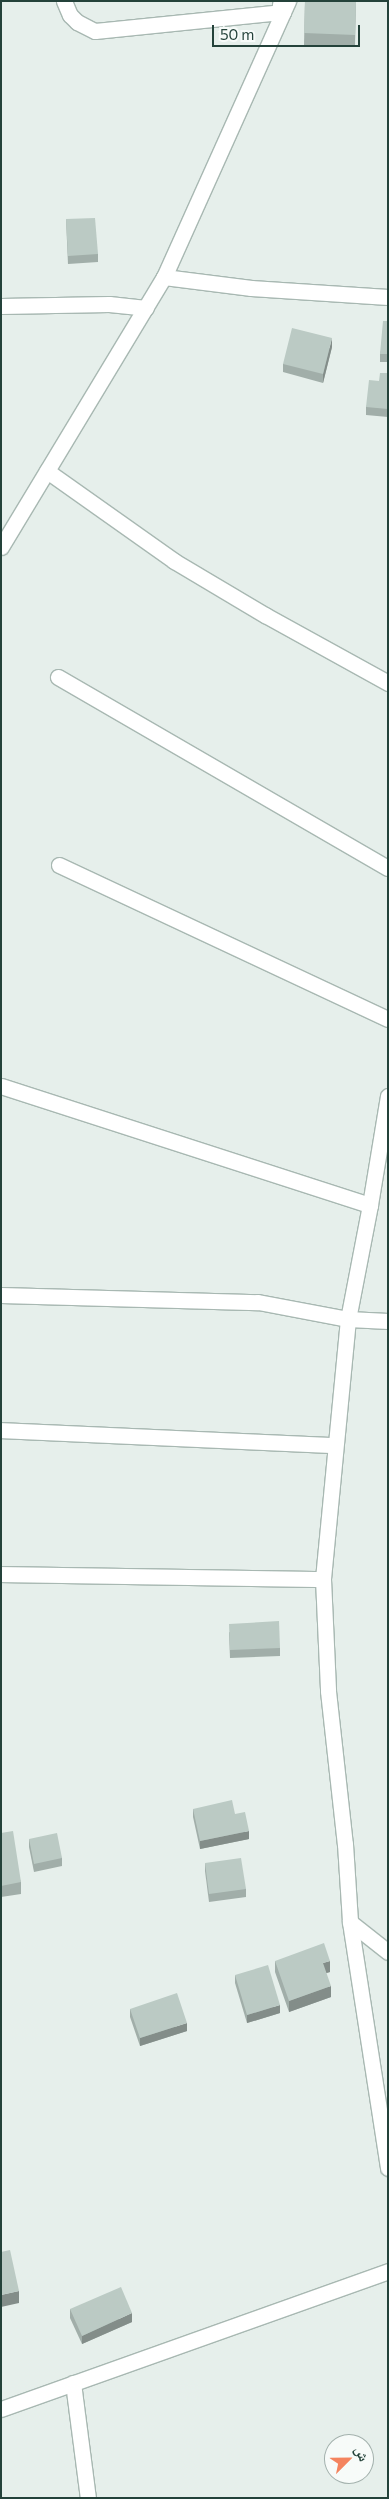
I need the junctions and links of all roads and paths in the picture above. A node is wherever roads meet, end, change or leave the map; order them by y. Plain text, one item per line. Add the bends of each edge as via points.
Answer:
1 (64, 1) edge
2 (283, 5) edge
3 (164, 277) junction
4 (388, 297) edge
5 (1, 306) edge
6 (146, 308) junction
7 (47, 471) junction
8 (1, 548) edge
9 (58, 677) dead end
10 (388, 683) edge
11 (59, 865) dead end
12 (388, 868) edge
13 (388, 1019) edge
14 (1, 1086) edge
15 (388, 1096) edge
16 (370, 1205) junction
17 (1, 1295) edge
18 (348, 1319) junction
19 (388, 1321) edge
20 (1, 1430) edge
21 (334, 1445) junction
22 (1, 1574) edge
23 (323, 1579) junction
24 (350, 1922) junction
25 (388, 1952) edge
26 (388, 2168) edge
27 (388, 2271) edge
28 (73, 2383) junction
29 (1, 2409) edge
30 (88, 2498) edge

1 - 2 street via 77,22 95,31
2 - 3 street
3 - 4 street via 251,288
3 - 6 street
5 - 6 street via 109,304
6 - 7 street
7 - 8 street
7 - 10 street via 174,561
9 - 12 street
11 - 13 street
14 - 16 street
15 - 16 street
16 - 18 street
17 - 18 street via 258,1302
18 - 19 street
18 - 21 street
20 - 21 street
21 - 23 street
22 - 23 street
23 - 24 street via 328,1691
24 - 25 street
24 - 26 street
27 - 28 street
28 - 29 street
28 - 30 street

